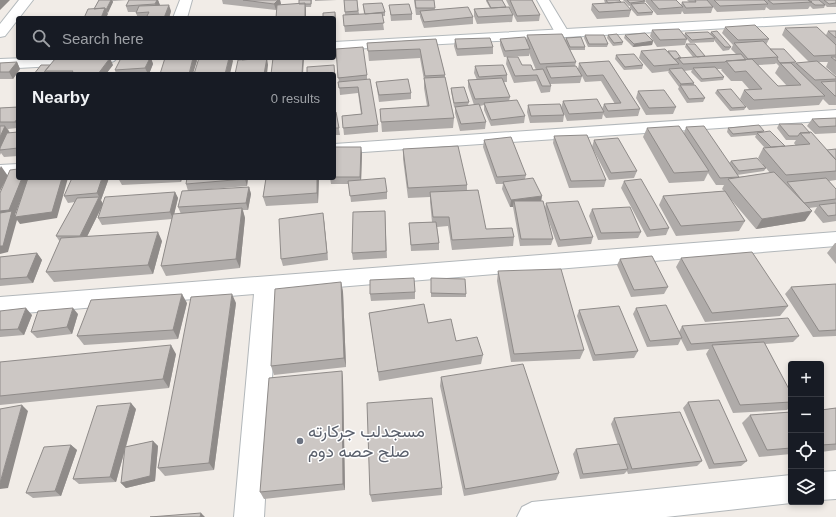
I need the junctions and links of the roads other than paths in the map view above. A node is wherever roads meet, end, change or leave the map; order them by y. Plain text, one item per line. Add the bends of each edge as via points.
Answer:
1 (26, 0) edge
2 (186, 0) edge
3 (543, 0) edge
4 (181, 16) edge
5 (836, 18) edge
6 (0, 33) edge
7 (562, 33) junction
8 (336, 46) edge
9 (73, 60) edge
10 (0, 64) edge
11 (836, 115) edge
12 (336, 149) edge
13 (16, 170) edge
14 (0, 171) edge
15 (836, 238) edge
16 (266, 285) junction
17 (0, 306) edge
18 (836, 485) edge
19 (824, 486) edge
20 (788, 490) edge
21 (249, 517) edge
22 (532, 517) edge

1 - 6 street
2 - 4 street
3 - 7 street
5 - 7 street
7 - 8 street
9 - 10 street
11 - 12 street
13 - 14 street
15 - 16 street
16 - 17 street
16 - 21 street
18 - 19 street
20 - 22 street

